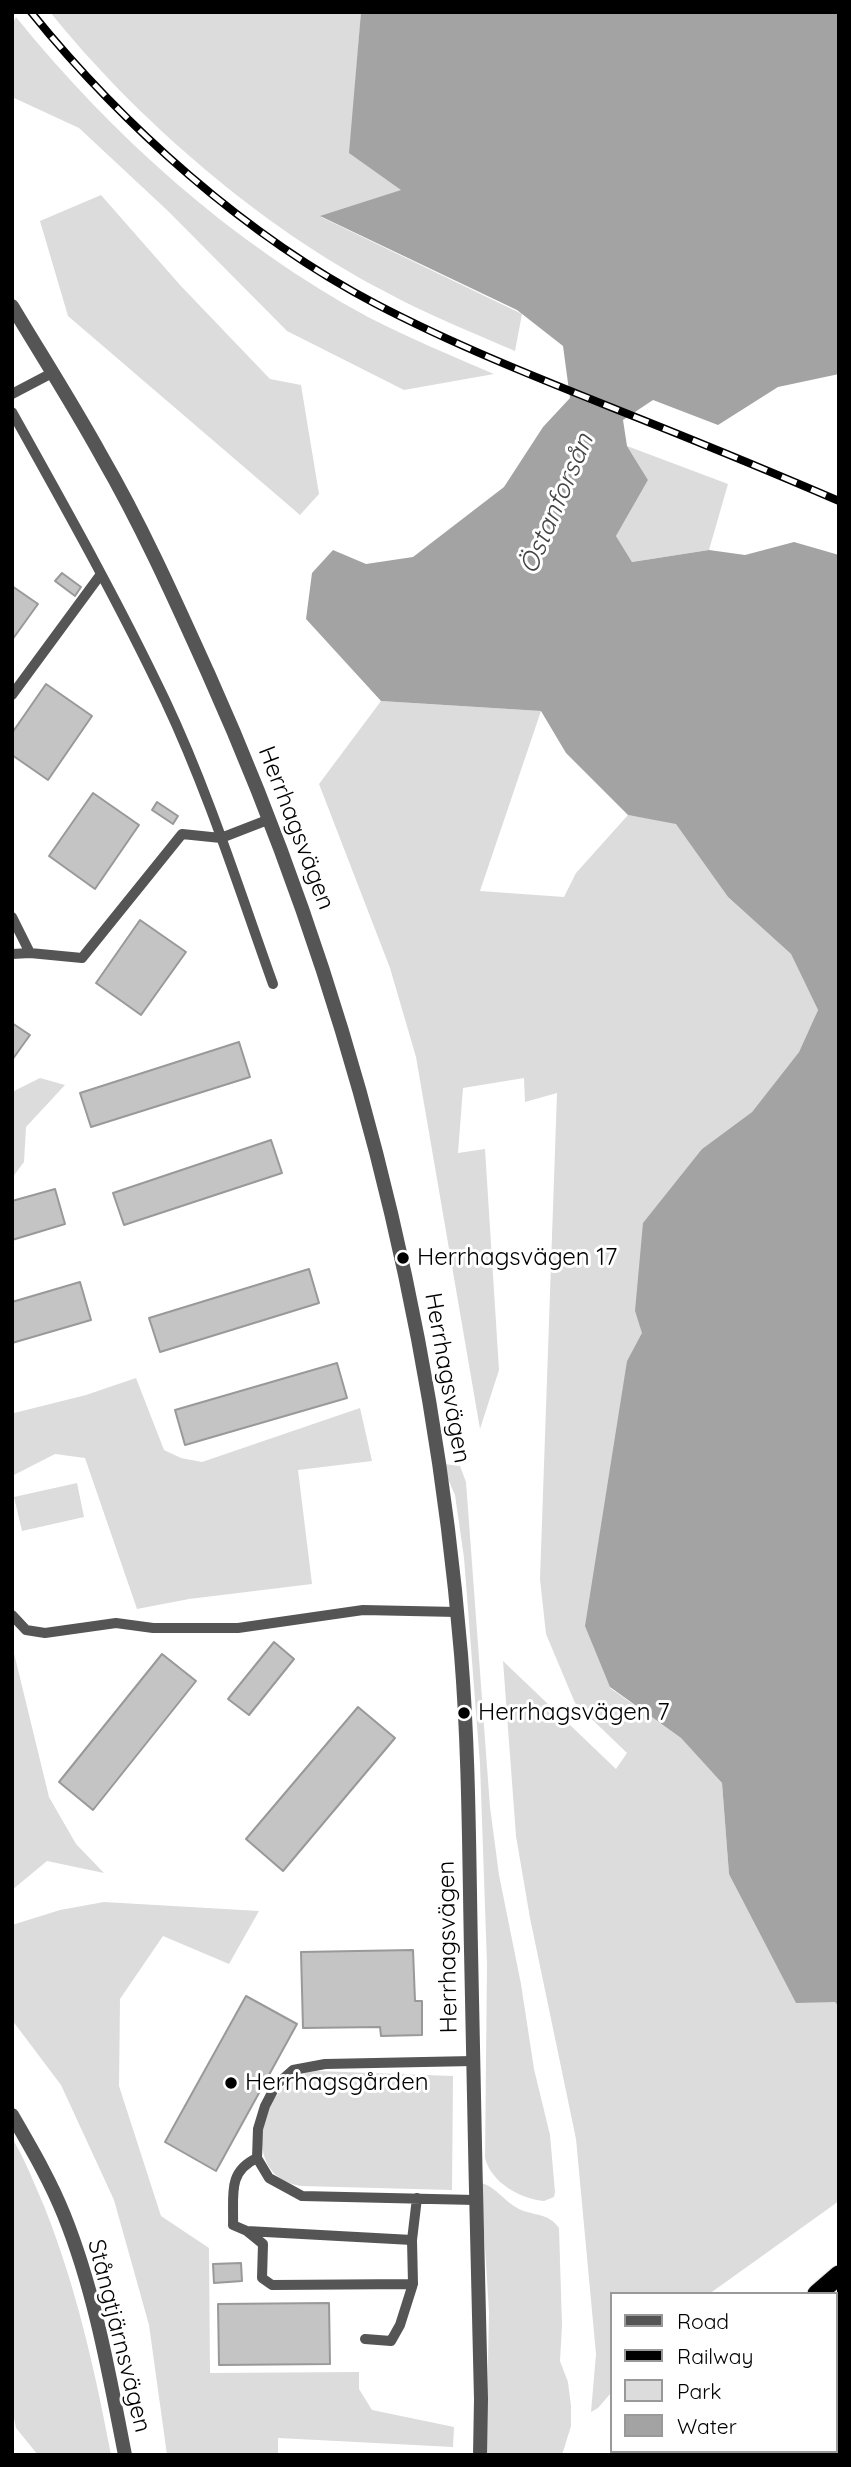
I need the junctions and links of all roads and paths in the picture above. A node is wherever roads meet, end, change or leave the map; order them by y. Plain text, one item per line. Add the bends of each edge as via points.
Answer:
1 (12, 306) edge
2 (52, 373) junction
3 (12, 394) edge
4 (12, 412) edge
5 (102, 574) junction
6 (12, 695) edge
7 (270, 819) junction
8 (222, 838) junction
9 (12, 917) edge
10 (30, 953) junction
11 (12, 954) edge
12 (273, 984) dead end
13 (457, 1612) junction
14 (12, 1615) edge
15 (473, 2061) junction
16 (12, 2115) edge
17 (257, 2158) junction
18 (417, 2198) junction
19 (475, 2200) junction
20 (247, 2231) junction
21 (412, 2240) junction
22 (839, 2275) edge
23 (413, 2284) junction
24 (819, 2292) edge
25 (365, 2339) dead end
26 (125, 2455) edge
27 (480, 2455) edge

1 - 2 street, Herrhagsvägen
2 - 3 lane
2 - 7 street, Herrhagsvägen via 104,459 176,603
4 - 5 lane
5 - 6 lane
5 - 8 lane via 166,702
7 - 8 lane
7 - 13 street, Herrhagsvägen via 328,984 397,1234 425,1371
8 - 10 lane via 182,834 82,958
8 - 12 lane
9 - 10 lane
10 - 11 lane
13 - 14 lane via 363,1610 238,1628 116,1623 44,1633 26,1630
13 - 15 street, Herrhagsvägen via 468,1788
15 - 17 lane via 325,2064 293,2070 276,2085 265,2106
15 - 19 street, Herrhagsvägen
16 - 26 street, Stångtjärnsvägen via 59,2204 87,2284
17 - 18 lane via 269,2178 302,2196
17 - 20 lane via 243,2165 236,2176 233,2225
18 - 19 lane
18 - 21 lane
19 - 27 street, Herrhagsvägen
20 - 21 lane
20 - 23 lane via 263,2244 262,2278 272,2285
21 - 23 lane
22 - 24 highway
23 - 25 lane via 391,2341

